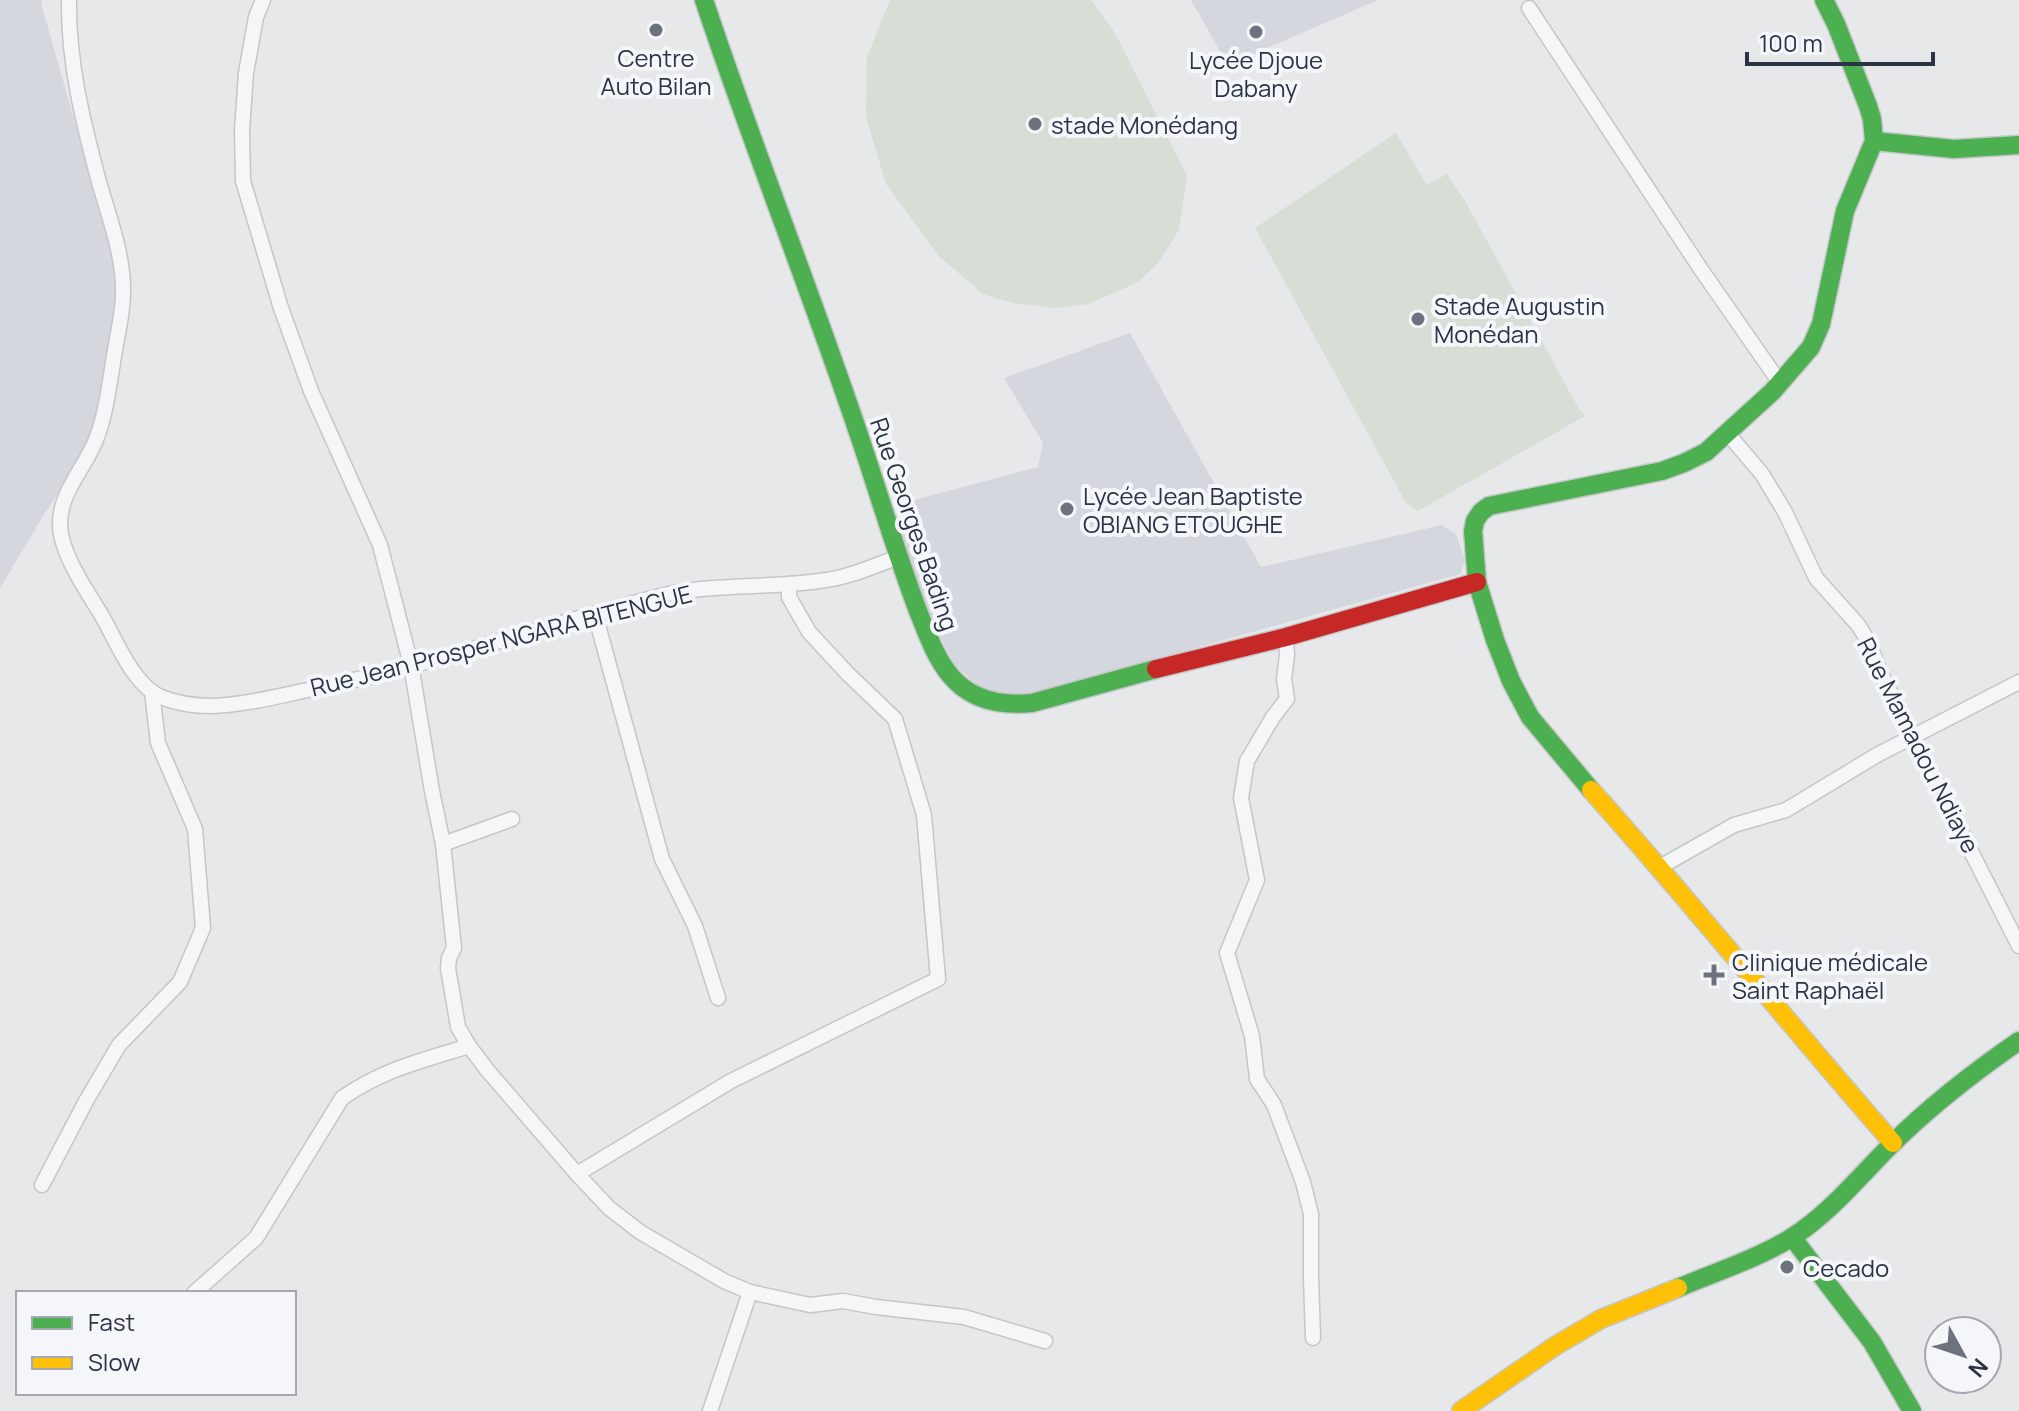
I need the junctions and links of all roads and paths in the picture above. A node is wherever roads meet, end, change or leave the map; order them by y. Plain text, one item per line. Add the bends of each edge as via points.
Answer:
1 (69, 0) edge
2 (263, 0) edge
3 (704, 0) edge
4 (1824, 0) edge
5 (1529, 8) dead end
6 (1874, 141) junction
7 (2019, 145) edge
8 (1780, 383) junction
9 (1728, 434) junction
10 (898, 557) junction
11 (1477, 582) junction
12 (789, 584) junction
13 (595, 614) junction
14 (1286, 637) junction
15 (411, 665) junction
16 (2019, 682) edge
17 (152, 692) junction
18 (1914, 736) junction
19 (512, 819) dead end
20 (443, 844) junction
21 (1660, 867) junction
22 (2019, 946) edge
23 (718, 998) dead end
24 (2019, 1041) edge
25 (469, 1046) junction
26 (1893, 1143) junction
27 (577, 1174) junction
28 (42, 1185) dead end
29 (1792, 1237) junction
30 (196, 1291) edge
31 (750, 1292) junction
32 (1313, 1338) dead end
33 (1045, 1341) dead end
34 (710, 1411) edge
35 (1461, 1411) edge
36 (1912, 1411) edge

1 - 17 street via 71,58 121,267 123,298 102,423 63,501 61,538 122,653
2 - 15 street via 246,73 243,181 311,391 380,545
3 - 10 street, Rue Georges Bading
4 - 6 street via 1868,106
5 - 8 street
6 - 7 street via 1954,149
6 - 8 street via 1845,211 1817,336
8 - 9 street
9 - 11 street via 1694,458 1662,471 1489,506 1473,531
9 - 18 street, Rue Mamadou Ndiaye via 1762,474 1816,578 1859,626
10 - 12 street, Rue Jean Prosper NGARA BITENGUE via 835,578
10 - 14 street, Rue Georges Bading via 943,665 963,687 994,704 1032,703
11 - 14 street, Rue Georges Bading
11 - 21 street via 1505,667 1530,717
12 - 13 street, Rue Jean Prosper NGARA BITENGUE via 685,590
12 - 27 street via 789,597 809,632 895,719 924,815 938,979 731,1081
13 - 15 street, Rue Jean Prosper NGARA BITENGUE
13 - 23 street via 662,859 695,926
14 - 32 street via 1287,699 1247,761 1241,798 1257,880 1227,953 1252,1036 1257,1079 1274,1105 1311,1214
15 - 17 street, Rue Jean Prosper NGARA BITENGUE via 219,705 187,704
15 - 20 street
16 - 18 street
17 - 28 street via 158,743 195,829 203,928 180,982 119,1045
18 - 21 street via 1786,810 1734,825
18 - 22 street, Rue Mamadou Ndiaye
19 - 20 street
20 - 25 street via 454,948 448,968 458,1027
21 - 26 street
24 - 26 street
25 - 27 street
25 - 30 street via 392,1070 342,1098 256,1238
26 - 29 street
27 - 31 street via 640,1232
29 - 35 street via 1601,1319
29 - 36 street via 1872,1342
31 - 33 street via 810,1305 843,1301 964,1317
31 - 34 street

